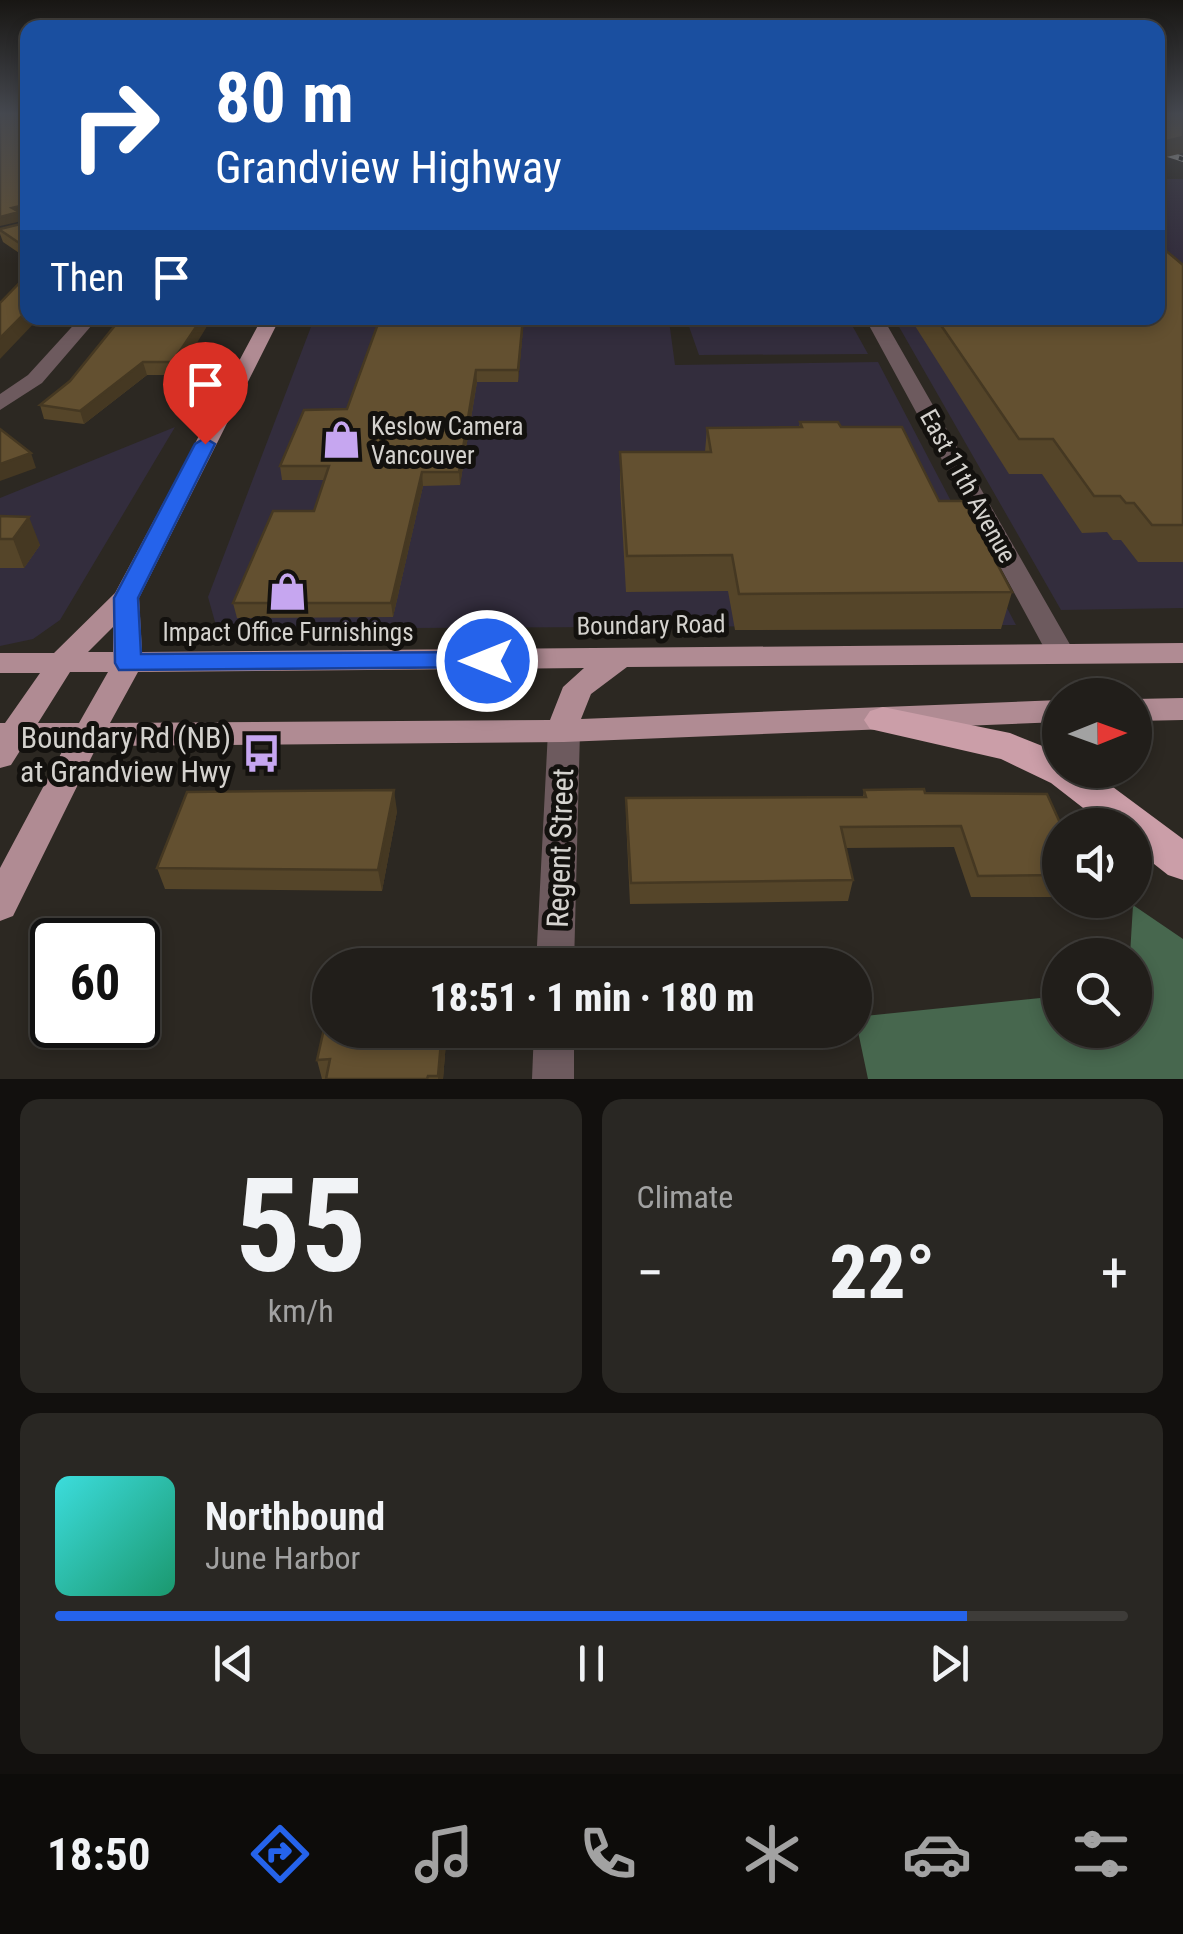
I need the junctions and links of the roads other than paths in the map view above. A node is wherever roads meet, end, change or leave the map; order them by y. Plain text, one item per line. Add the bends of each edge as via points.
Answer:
1 (82, 325) edge
2 (267, 325) edge
3 (878, 325) edge
4 (0, 404) edge
5 (126, 598) junction
6 (1183, 653) edge
7 (1062, 655) junction
8 (620, 658) junction
9 (0, 663) edge
10 (61, 663) junction
11 (128, 663) junction
12 (1183, 709) edge
13 (1152, 710) edge
14 (1042, 712) edge
15 (883, 720) junction
16 (564, 731) junction
17 (88, 736) junction
18 (4, 742) edge
19 (1112, 808) edge
20 (1152, 839) edge
21 (1183, 862) edge
22 (0, 905) edge
23 (556, 948) edge
24 (554, 1048) edge
25 (554, 1079) edge

1 - 4 street via 35,379
2 - 5 main road
3 - 7 street, East 11th Avenue
5 - 10 main road
5 - 11 main road
6 - 7 main road, Boundary Road
7 - 8 main road, Boundary Road
8 - 11 main road, Boundary Road
8 - 16 main road via 585,681 565,707
9 - 10 main road, Boundary Road
10 - 11 main road, Boundary Road
10 - 18 main road
11 - 17 main road
12 - 13 main road
14 - 15 main road
15 - 16 main road
15 - 19 highway via 1010,747 1065,772
16 - 17 main road
16 - 23 street, Regent Street
17 - 18 main road
17 - 22 main road
20 - 21 highway
24 - 25 street

